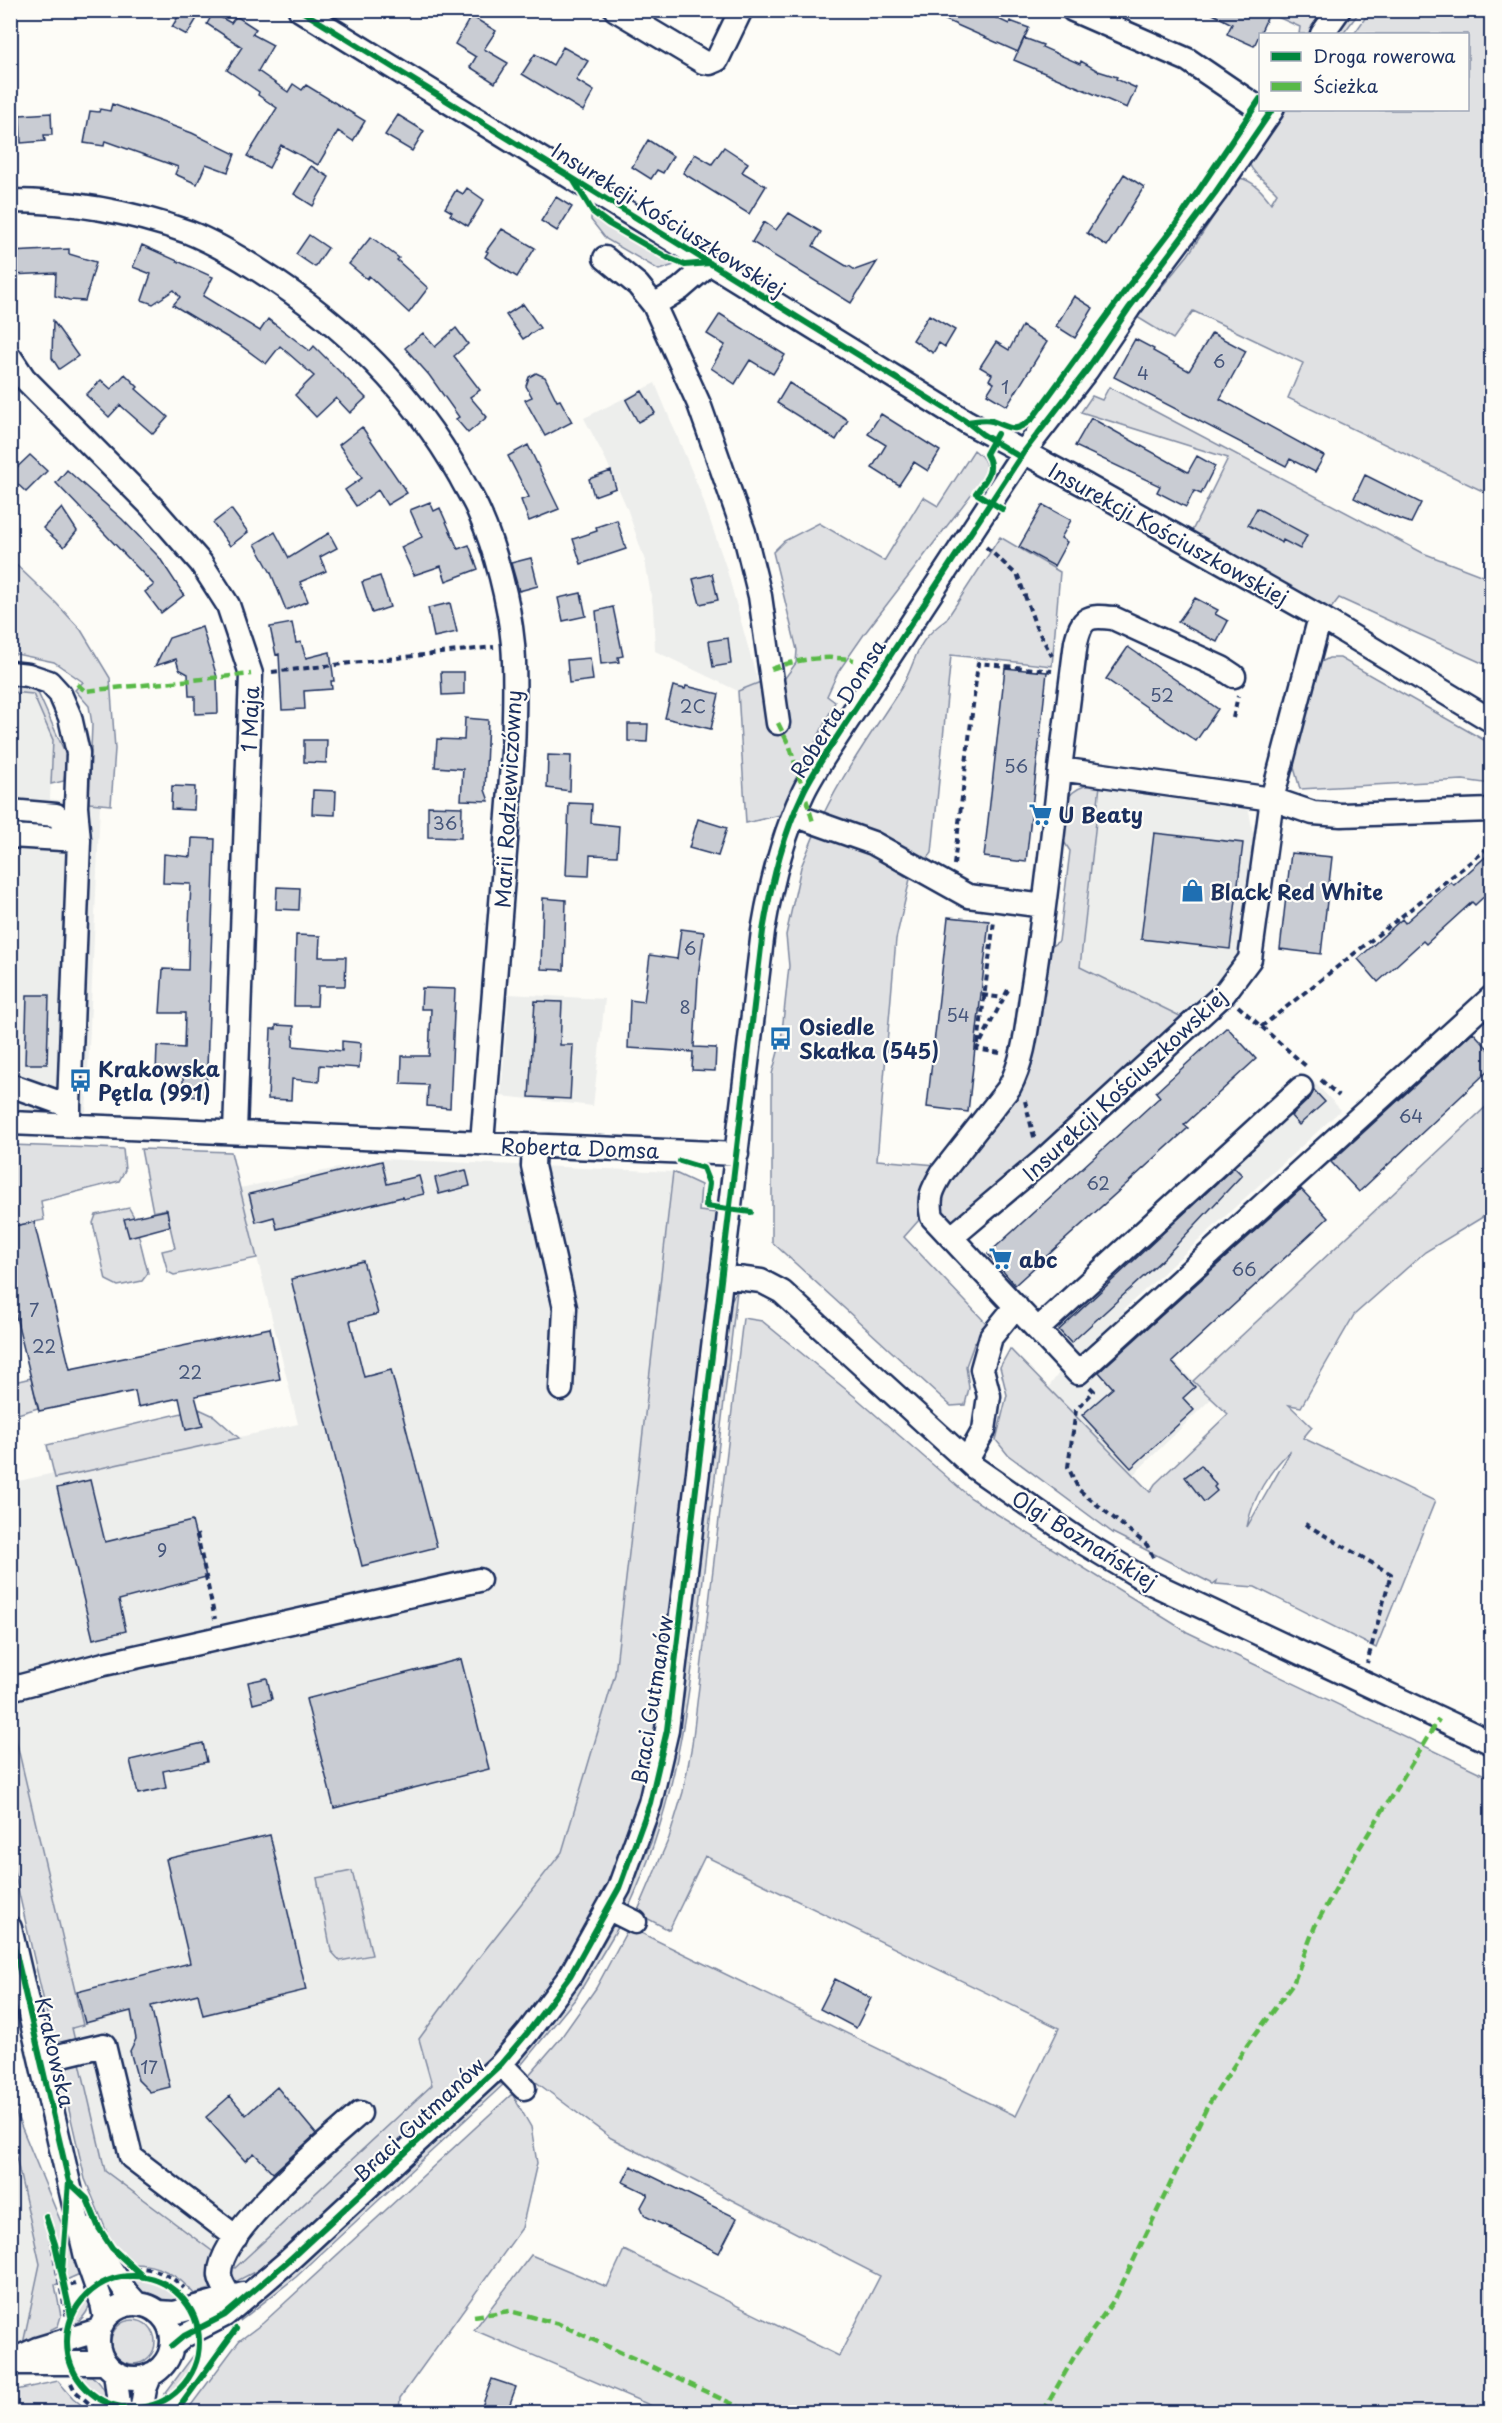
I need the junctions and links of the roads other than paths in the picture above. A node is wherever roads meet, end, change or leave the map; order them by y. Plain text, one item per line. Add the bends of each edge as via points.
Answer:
1 (300, 10) edge
2 (616, 10) edge
3 (741, 10) edge
4 (1073, 10) edge
5 (1339, 10) edge
6 (1323, 33) edge
7 (1259, 107) edge
8 (1265, 111) edge
9 (10, 201) edge
10 (604, 258) dead end
11 (710, 263) junction
12 (654, 305) junction
13 (10, 357) edge
14 (1023, 453) junction
15 (1320, 617) junction
16 (10, 673) edge
17 (1236, 684) road end
18 (1491, 721) edge
19 (778, 723) dead end
20 (1060, 769) junction
21 (1272, 800) junction
22 (1491, 810) edge
23 (10, 812) edge
24 (794, 815) junction
25 (10, 836) edge
26 (79, 840) junction
27 (1044, 906) junction
28 (1491, 996) edge
29 (10, 1085) edge
30 (1301, 1088) dead end
31 (69, 1116) junction
32 (10, 1123) edge
33 (235, 1132) junction
34 (482, 1143) junction
35 (534, 1145) junction
36 (736, 1154) junction
37 (952, 1237) junction
38 (721, 1276) junction
39 (1016, 1306) junction
40 (1038, 1329) junction
41 (561, 1389) dead end
42 (967, 1460) junction
43 (479, 1580) dead end
44 (10, 1689) edge
45 (1491, 1743) edge
46 (609, 1909) junction
47 (634, 1922) dead end
48 (10, 1928) edge
49 (41, 2060) junction
50 (501, 2064) junction
51 (524, 2088) dead end
52 (360, 2112) dead end
53 (78, 2221) junction
54 (236, 2237) junction
55 (137, 2304) junction
56 (235, 2309) junction
57 (158, 2312) junction
58 (102, 2324) junction
59 (172, 2346) junction
60 (67, 2348) junction
61 (10, 2362) edge
62 (110, 2367) junction
63 (151, 2374) junction
64 (120, 2411) edge

1 - 11 street, Insurekcji Kościuszkowskiej
2 - 3 street via 703,63 717,60
4 - 7 street via 1188,60
5 - 6 street
8 - 14 street, Roberta Domsa via 1215,193
9 - 34 street, Marii Rodziewiczówny via 103,209 189,233 233,254 288,288 342,330 379,367 426,423 479,512 496,561 513,645 513,752
10 - 12 street via 638,285
11 - 12 street, Insurekcji Kościuszkowskiej via 680,290
11 - 14 street, Insurekcji Kościuszkowskiej
12 - 19 street via 699,404 744,532 760,596
13 - 33 street, 1 Maja via 24,378 201,562 228,605 251,674
14 - 15 street, Insurekcji Kościuszkowskiej
14 - 24 street, Roberta Domsa via 829,749
15 - 18 street, Insurekcji Kościuszkowskiej
15 - 21 street, Insurekcji Kościuszkowskiej
16 - 26 street via 49,682 60,694 70,717 78,753
17 - 20 street via 1222,668 1113,618 1097,616 1085,620 1076,642
20 - 21 street
20 - 27 street
21 - 22 street via 1313,813 1341,815
21 - 37 street, Insurekcji Kościuszkowskiej via 1250,959 1224,994
23 - 26 street via 56,815
24 - 27 street via 873,843 968,896
24 - 36 street, Roberta Domsa via 771,886 763,931
25 - 26 street
26 - 31 street
27 - 37 street via 1019,1065 1009,1088 942,1173 929,1202 932,1217
28 - 40 street via 1078,1373
29 - 31 street
30 - 40 street
31 - 32 street, Roberta Domsa
31 - 33 street, Roberta Domsa via 133,1139
33 - 34 street, Roberta Domsa
34 - 35 street, Roberta Domsa
35 - 36 street, Roberta Domsa
35 - 41 street via 533,1166 565,1308
36 - 38 street, Braci Gutmanów
37 - 39 street
38 - 42 street, Olgi Boznańskiej via 760,1281 782,1292
38 - 46 street, Braci Gutmanów via 666,1730 641,1833
39 - 40 street
39 - 42 street via 991,1337 982,1369 989,1396 984,1431
42 - 45 street, Olgi Boznańskiej via 1046,1518 1147,1581
43 - 44 street via 104,1664
46 - 47 street
46 - 50 street, Braci Gutmanów via 554,1998
48 - 49 street, Krakowska
49 - 53 street, Krakowska
49 - 54 street via 104,2045 131,2157
50 - 51 street
50 - 56 street, Braci Gutmanów
52 - 54 street via 275,2190
53 - 55 street, Krakowska via 100,2250 124,2269
53 - 58 street, Krakowska via 91,2290 102,2303
54 - 56 street via 223,2259 220,2276
55 - 57 street
55 - 58 street via 119,2307
56 - 57 street, Braci Gutmanów via 196,2307 174,2313
56 - 59 street, Braci Gutmanów
57 - 59 street via 170,2327
58 - 60 street
58 - 62 street via 100,2352
59 - 63 street via 168,2358
60 - 61 street
60 - 62 street
62 - 63 street via 133,2378
62 - 64 street
63 - 64 street via 145,2389

